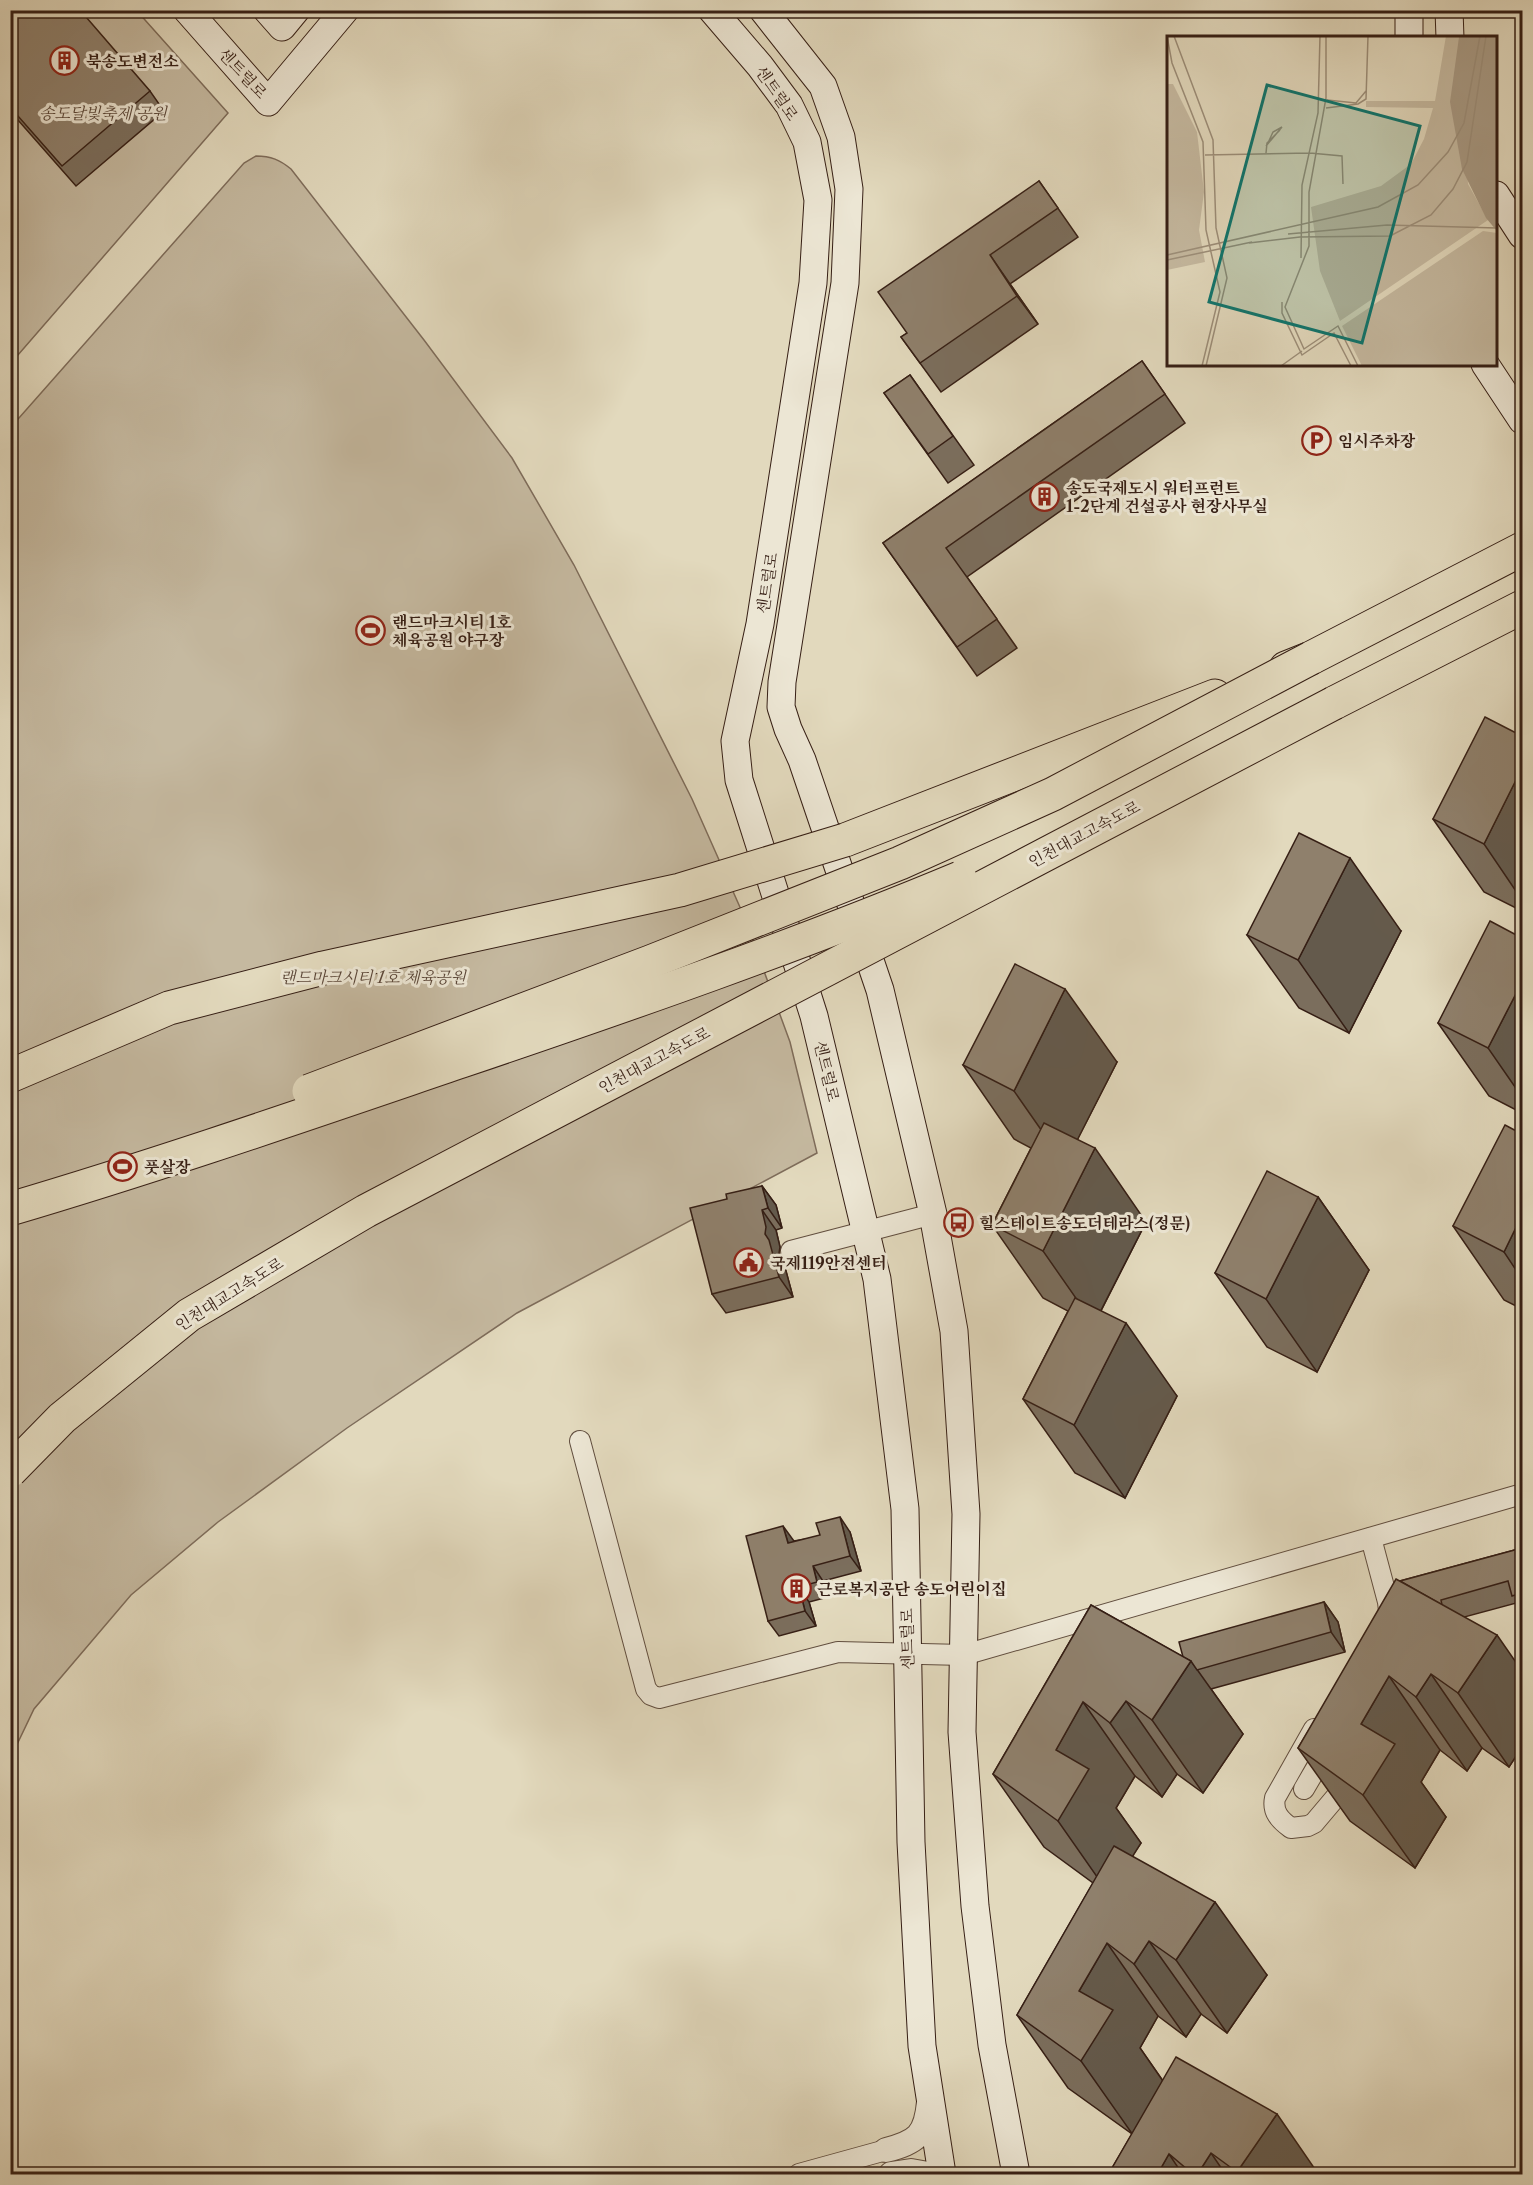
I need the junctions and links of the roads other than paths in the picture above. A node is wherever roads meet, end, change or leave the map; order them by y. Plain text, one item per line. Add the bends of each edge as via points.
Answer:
1 (187, 10) edge
2 (267, 10) edge
3 (296, 10) edge
4 (345, 10) edge
5 (712, 10) edge
6 (763, 10) edge
7 (1409, 10) edge
8 (1449, 10) edge
9 (1409, 36) edge
10 (1450, 36) edge
11 (1497, 197) edge
12 (1522, 235) edge
13 (1486, 366) edge
14 (1522, 420) edge
15 (1522, 549) edge
16 (1522, 607) edge
17 (1311, 658) junction
18 (1334, 703) junction
19 (10, 1076) edge
20 (10, 1187) edge
21 (10, 1209) edge
22 (933, 1214) junction
23 (866, 1231) junction
24 (791, 1251) dead end
25 (580, 1441) dead end
26 (10, 1471) edge
27 (1522, 1494) edge
28 (1371, 1538) junction
29 (1386, 1626) edge
30 (907, 1654) junction
31 (964, 1655) junction
32 (1324, 1713) edge
33 (1340, 1728) edge
34 (1359, 1761) edge
35 (1304, 1789) edge
36 (929, 2093) junction
37 (886, 2150) joint
38 (890, 2174) edge
39 (800, 2175) edge
40 (928, 2175) edge
41 (942, 2175) edge
42 (1016, 2175) edge

1 - 4 main road, 센트럴로 via 268,102
2 - 3 main road via 282,27
5 - 23 main road, 센트럴로 via 789,105 807,142 818,200 813,284 760,624 735,741 739,780 814,1016
6 - 22 main road, 센트럴로 via 824,86 841,137 849,189 846,283 781,707 880,990
7 - 9 main road
8 - 10 main road
11 - 12 main road
13 - 14 main road
15 - 17 highway
16 - 18 highway, 인천대교고속도로
17 - 19 highway, bridge via 845,840 680,890 323,968 169,1008
17 - 20 highway, bridge via 1053,794 900,863 650,963 272,1104
18 - 21 highway, 인천대교고속도로, bridge via 1043,843 876,913 661,993 279,1125
18 - 26 highway, 인천대교고속도로, bridge via 366,1211 189,1315 62,1418
22 - 23 street
22 - 31 main road, 센트럴로 via 954,1343 966,1514
23 - 24 street
23 - 30 main road, 센트럴로 via 878,1279 905,1509
25 - 30 street via 651,1695 669,1696 838,1652
27 - 28 street
28 - 29 street
28 - 31 street
30 - 31 street
30 - 36 main road, 센트럴로 via 911,1842 922,2046
31 - 42 main road, 센트럴로 via 962,1732 975,1906 992,2045
32 - 34 street via 1275,1798 1278,1816 1290,1828 1314,1823 1341,1791
33 - 35 street
36 - 37 street via 928,2116 920,2135
36 - 41 main road, 센트럴로
37 - 39 street
38 - 40 street via 921,2171

